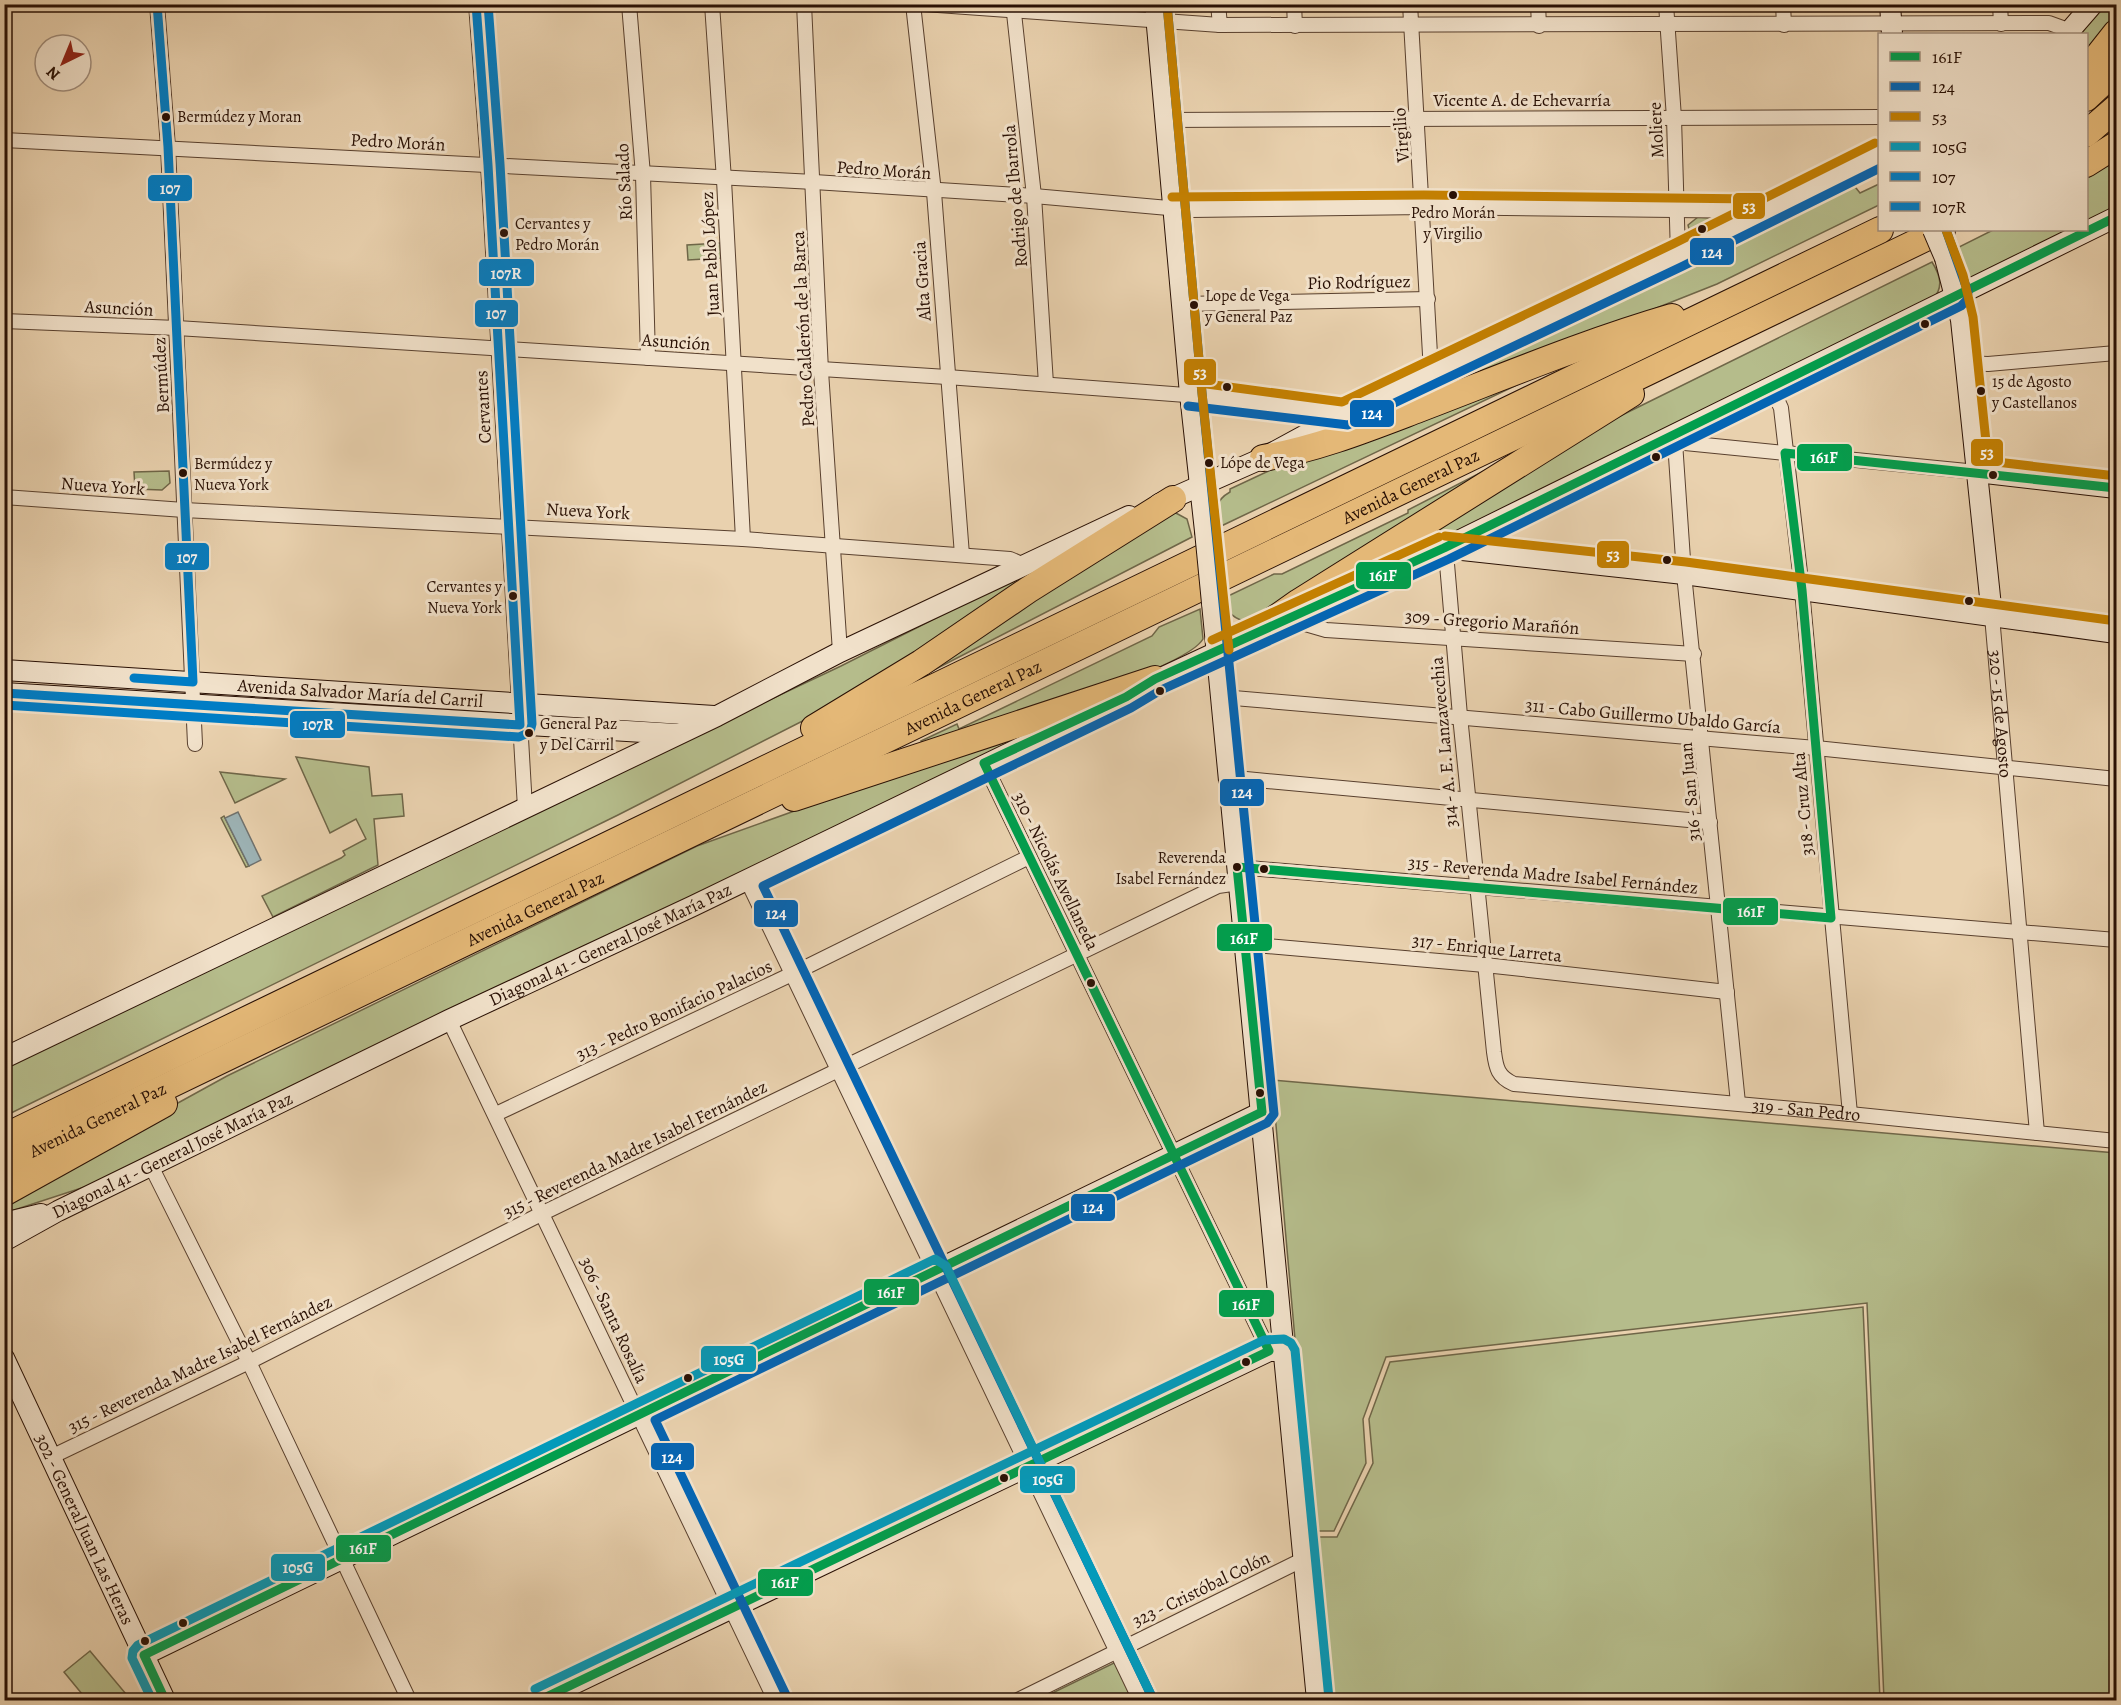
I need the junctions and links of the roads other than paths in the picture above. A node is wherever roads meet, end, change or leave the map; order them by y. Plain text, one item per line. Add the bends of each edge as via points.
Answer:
1 (157, 4) edge
2 (476, 4) edge
3 (629, 4) edge
4 (712, 4) edge
5 (804, 4) edge
6 (913, 4) edge
7 (924, 4) edge
8 (1218, 4) edge
9 (1294, 4) edge
10 (1410, 4) edge
11 (1538, 4) edge
12 (1666, 4) edge
13 (1783, 4) edge
14 (2000, 4) edge
15 (2093, 4) edge
16 (1014, 7) edge
17 (1156, 14) edge
18 (1891, 21) edge
19 (2001, 24) junction
20 (1220, 25) junction
21 (1668, 25) junction
22 (1784, 25) junction
23 (1295, 26) junction
24 (1412, 26) junction
25 (1539, 26) junction
26 (2069, 33) edge
27 (2116, 33) edge
28 (2088, 68) edge
29 (2116, 70) edge
30 (2088, 96) edge
31 (2116, 108) edge
32 (1878, 117) edge
33 (1417, 118) junction
34 (1674, 118) junction
35 (1165, 120) junction
36 (2088, 132) edge
37 (4, 140) edge
38 (2116, 145) edge
39 (168, 147) junction
40 (1878, 155) edge
41 (2088, 163) edge
42 (488, 165) junction
43 (643, 175) junction
44 (724, 180) junction
45 (814, 182) junction
46 (934, 192) junction
47 (1034, 196) junction
48 (1424, 207) junction
49 (1172, 209) junction
50 (1677, 211) junction
51 (1761, 211) junction
52 (2116, 217) edge
53 (1879, 231) edge
54 (1933, 231) edge
55 (1940, 231) edge
56 (2087, 231) edge
57 (2088, 231) edge
58 (1678, 255) junction
59 (1956, 295) junction
60 (1741, 297) junction
61 (1428, 299) junction
62 (1183, 304) junction
63 (4, 321) edge
64 (177, 328) junction
65 (1716, 338) junction
66 (498, 350) junction
67 (2116, 353) edge
68 (648, 358) junction
69 (1965, 363) junction
70 (734, 364) junction
71 (821, 371) junction
72 (1431, 372) junction
73 (947, 377) junction
74 (1046, 384) junction
75 (1770, 386) junction
76 (1190, 394) junction
77 (1344, 414) junction
78 (1673, 439) junction
79 (1785, 453) junction
80 (1263, 458) junction
81 (1977, 472) junction
82 (1201, 488) junction
83 (2116, 488) edge
84 (4, 497) edge
85 (1173, 499) junction
86 (184, 510) junction
87 (508, 524) junction
88 (743, 539) junction
89 (833, 545) junction
90 (1443, 548) junction
91 (962, 555) junction
92 (1024, 564) junction
93 (1684, 574) junction
94 (1802, 590) junction
95 (1992, 616) junction
96 (1288, 619) junction
97 (2116, 633) edge
98 (1252, 635) junction
99 (1452, 637) junction
100 (1217, 651) junction
101 (840, 652) junction
102 (1694, 654) junction
103 (4, 670) edge
104 (1155, 679) junction
105 (193, 682) junction
106 (4, 693) edge
107 (1222, 697) junction
108 (519, 702) junction
109 (194, 705) junction
110 (717, 716) junction
111 (1460, 716) junction
112 (520, 725) junction
113 (678, 734) junction
114 (1703, 739) junction
115 (195, 744) dead end
116 (1816, 748) junction
117 (984, 763) junction
118 (2005, 769) junction
119 (2116, 779) edge
120 (1229, 780) junction
121 (1468, 800) junction
122 (695, 802) junction
123 (525, 808) junction
124 (1710, 822) junction
125 (708, 825) junction
126 (1029, 857) junction
127 (1238, 875) junction
128 (747, 880) junction
129 (1476, 887) junction
130 (1718, 907) junction
131 (1831, 918) junction
132 (2019, 930) junction
133 (1245, 939) junction
134 (2116, 940) edge
135 (1076, 954) junction
136 (1485, 965) junction
137 (792, 974) junction
138 (1727, 992) junction
139 (449, 1020) junction
140 (273, 1035) junction
141 (4, 1058) edge
142 (839, 1071) junction
143 (1499, 1074) joint
144 (1738, 1103) junction
145 (1262, 1112) junction
146 (1850, 1113) junction
147 (496, 1114) junction
148 (2037, 1133) junction
149 (4, 1137) edge
150 (2116, 1141) edge
151 (1175, 1154) junction
152 (4, 1166) edge
153 (151, 1166) junction
154 (4, 1193) edge
155 (58, 1211) junction
156 (543, 1213) junction
157 (4, 1223) edge
158 (4, 1241) edge
159 (935, 1271) junction
160 (1276, 1351) junction
161 (4, 1358) edge
162 (249, 1362) junction
163 (639, 1414) junction
164 (51, 1457) junction
165 (1028, 1467) junction
166 (340, 1558) junction
167 (1304, 1559) junction
168 (732, 1610) junction
169 (1116, 1650) junction
170 (144, 1655) junction
171 (165, 1701) edge
172 (409, 1701) edge
173 (540, 1701) edge
174 (775, 1701) edge
175 (1018, 1701) edge
176 (1140, 1701) edge
177 (1317, 1701) edge

1 - 39 street, Bermúdez
2 - 42 street, Cervantes
3 - 43 street, Río Salado
4 - 44 street, Juan Pablo López
5 - 45 street, Pedro Calderón de la Barca
6 - 46 street, Alta Gracia
7 - 16 street
8 - 20 street
9 - 23 street
10 - 24 street, Virgilio
11 - 25 street
12 - 21 street, Moliere
13 - 22 street
14 - 19 street
15 - 26 street
16 - 17 street
16 - 47 street, Rodrigo de Ibarrola
17 - 20 street
17 - 35 street
18 - 19 street
18 - 22 street
19 - 26 street via 2049,23
20 - 23 street
21 - 22 street
21 - 25 street
21 - 34 street, Moliere
23 - 24 street
24 - 25 street
24 - 33 street, Virgilio
27 - 28 highway
29 - 30 highway
31 - 36 highway
32 - 34 street, Vicente A. de Echevarría
33 - 34 street, Vicente A. de Echevarría
33 - 35 street, Vicente A. de Echevarría
33 - 48 street, Virgilio
34 - 50 street, Moliere
35 - 49 street
37 - 39 street, Pedro Morán
38 - 41 highway
39 - 42 street, Pedro Morán
39 - 64 street, Bermúdez
40 - 51 street
42 - 43 street, Pedro Morán
42 - 66 street, Cervantes
43 - 44 street, Pedro Morán
43 - 68 street, Río Salado
44 - 45 street, Pedro Morán
44 - 70 street, Juan Pablo López
45 - 46 street, Pedro Morán
45 - 71 street, Pedro Calderón de la Barca
46 - 47 street, Pedro Morán
46 - 73 street, Alta Gracia
47 - 49 street, Pedro Morán
47 - 74 street, Rodrigo de Ibarrola
48 - 49 street, Pedro Morán
48 - 50 street, Pedro Morán
48 - 61 street, Virgilio
49 - 62 street
50 - 51 street, Pedro Morán
50 - 58 street, Moliere
51 - 58 street
52 - 57 street, Diagonal 41 - General José María Paz
53 - 60 highway, Avenida General Paz
54 - 59 street, 320 - 15 de Agosto, bridge
55 - 65 highway, Avenida General Paz
56 - 59 street, Diagonal 41 - General José María Paz
58 - 72 street
59 - 69 street, 320 - 15 de Agosto
59 - 75 street, Diagonal 41 - General José María Paz
60 - 80 highway via 1625,330 1379,424 1295,453
60 - 122 highway, Avenida General Paz
61 - 62 street, Pio Rodríguez
61 - 72 street, Virgilio
62 - 76 street
63 - 64 street, Asunción
64 - 66 street, Asunción
64 - 86 street, Bermúdez
65 - 98 highway
65 - 125 highway, Avenida General Paz
66 - 68 street, Asunción
66 - 87 street, Cervantes
67 - 69 street
68 - 70 street, Asunción
69 - 81 street, 320 - 15 de Agosto
70 - 71 street, Asunción
70 - 88 street, Juan Pablo López
71 - 73 street, Asunción
71 - 89 street, Pedro Calderón de la Barca
72 - 77 street
73 - 74 street, Asunción
73 - 91 street, Alta Gracia
74 - 76 street, Asunción
75 - 78 street, Diagonal 41 - General José María Paz
75 - 79 street, 318 - Cruz Alta via 1781,408
76 - 77 street, Asunción
76 - 82 street
77 - 80 street
78 - 79 street
78 - 90 street, Diagonal 41 - General José María Paz
78 - 93 street, 316 - San Juan
79 - 81 street
79 - 94 street, 318 - Cruz Alta
80 - 82 street
81 - 83 street
81 - 95 street, 320 - 15 de Agosto
82 - 85 street
82 - 100 street, bridge
84 - 86 street, Nueva York
85 - 92 street
85 - 122 highway via 921,663
86 - 87 street, Nueva York
86 - 105 street, Bermúdez
87 - 88 street, Nueva York
87 - 108 street, Cervantes
88 - 89 street, Nueva York
89 - 91 street, Nueva York
89 - 101 street, Pedro Calderón de la Barca
90 - 93 street
90 - 96 street, Diagonal 41 - General José María Paz
90 - 99 street, 314 - A. E. Lanzavecchia
91 - 92 street, Nueva York
92 - 101 street
93 - 94 street
93 - 102 street, 316 - San Juan
94 - 95 street
94 - 116 street, 318 - Cruz Alta
95 - 97 street
95 - 118 street, 320 - 15 de Agosto
96 - 98 street, Diagonal 41 - General José María Paz
96 - 99 street, 309 - Gregorio Marañón via 1326,630
98 - 100 street, Diagonal 41 - General José María Paz
99 - 102 street, 309 - Gregorio Marañón
99 - 111 street, 314 - A. E. Lanzavecchia
100 - 104 street, Diagonal 41 - General José María Paz
100 - 107 street
101 - 110 street
102 - 114 street, 316 - San Juan
103 - 105 street, Avenida Salvador María del Carril
104 - 117 street, Diagonal 41 - General José María Paz via 1126,697
104 - 125 highway
105 - 108 street, Avenida Salvador María del Carril
105 - 109 street, Bermúdez
106 - 109 street, Avenida Salvador María del Carril
107 - 111 street, 311 - Cabo Guillermo Ubaldo García
107 - 120 street
108 - 110 street, Avenida Salvador María del Carril
108 - 112 street, Cervantes
109 - 112 street, Avenida Salvador María del Carril
109 - 115 street, Bermúdez
110 - 113 street
111 - 114 street, 311 - Cabo Guillermo Ubaldo García
111 - 121 street, 314 - A. E. Lanzavecchia
112 - 113 street, Avenida Salvador María del Carril
112 - 123 street, Cervantes
113 - 123 street
114 - 116 street, 311 - Cabo Guillermo Ubaldo García
114 - 124 street, 316 - San Juan
116 - 118 street, 311 - Cabo Guillermo Ubaldo García
116 - 131 street, 318 - Cruz Alta
117 - 126 street, 310 - Nicolás Avellaneda
117 - 128 street, Diagonal 41 - General José María Paz
118 - 119 street, 311 - Cabo Guillermo Ubaldo García
118 - 132 street, 320 - 15 de Agosto
120 - 121 street
120 - 127 street
121 - 124 street
121 - 129 street, 314 - A. E. Lanzavecchia
122 - 149 highway, Avenida General Paz
123 - 141 street
124 - 130 street, 316 - San Juan
125 - 140 highway, Avenida General Paz
126 - 135 street, 310 - Nicolás Avellaneda
126 - 137 street, 313 - Pedro Bonifacio Palacios
127 - 129 street, 315 - Reverenda Madre Isabel Fernández
127 - 133 street
127 - 135 street, 315 - Reverenda Madre Isabel Fernández
128 - 137 street
128 - 139 street, Diagonal 41 - General José María Paz
129 - 130 street, 315 - Reverenda Madre Isabel Fernández
129 - 136 street, 314 - A. E. Lanzavecchia
130 - 131 street, 315 - Reverenda Madre Isabel Fernández
130 - 138 street, 316 - San Juan
131 - 132 street, 315 - Reverenda Madre Isabel Fernández
131 - 146 street, 318 - Cruz Alta
132 - 134 street, 315 - Reverenda Madre Isabel Fernández
132 - 148 street, 320 - 15 de Agosto
133 - 136 street, 317 - Enrique Larreta via 1255,945
133 - 145 street
135 - 142 street, 315 - Reverenda Madre Isabel Fernández
135 - 151 street, 310 - Nicolás Avellaneda
136 - 138 street, 317 - Enrique Larreta
136 - 143 street, 314 - A. E. Lanzavecchia
137 - 142 street
137 - 147 street, 313 - Pedro Bonifacio Palacios
138 - 144 street, 316 - San Juan
139 - 147 street, 306 - Santa Rosalía
139 - 153 street, Diagonal 41 - General José María Paz
140 - 152 highway, Avenida General Paz
140 - 154 highway via 117,1132
142 - 156 street, 315 - Reverenda Madre Isabel Fernández
142 - 159 street
143 - 144 street, 319 - San Pedro via 1514,1084
144 - 146 street, 319 - San Pedro
145 - 151 street
145 - 160 street
146 - 148 street, 319 - San Pedro
147 - 156 street, 306 - Santa Rosalía
148 - 150 street, 319 - San Pedro
151 - 159 street
151 - 160 street, 310 - Nicolás Avellaneda
153 - 155 street, Diagonal 41 - General José María Paz
153 - 162 street
155 - 157 street
155 - 158 street, Diagonal 41 - General José María Paz
156 - 162 street, 315 - Reverenda Madre Isabel Fernández
156 - 163 street, 306 - Santa Rosalía
159 - 163 street
159 - 165 street
160 - 165 street
160 - 167 street
161 - 164 street, 302 - General Juan Las Heras
162 - 164 street, 315 - Reverenda Madre Isabel Fernández
162 - 166 street
163 - 166 street
163 - 168 street, 306 - Santa Rosalía
164 - 170 street, 302 - General Juan Las Heras
165 - 168 street
165 - 169 street
166 - 170 street
166 - 172 street
167 - 169 street, 323 - Cristóbal Colón
167 - 177 street
168 - 173 street
168 - 174 street, 306 - Santa Rosalía
169 - 175 street, 323 - Cristóbal Colón
169 - 176 street
170 - 171 street, 302 - General Juan Las Heras

